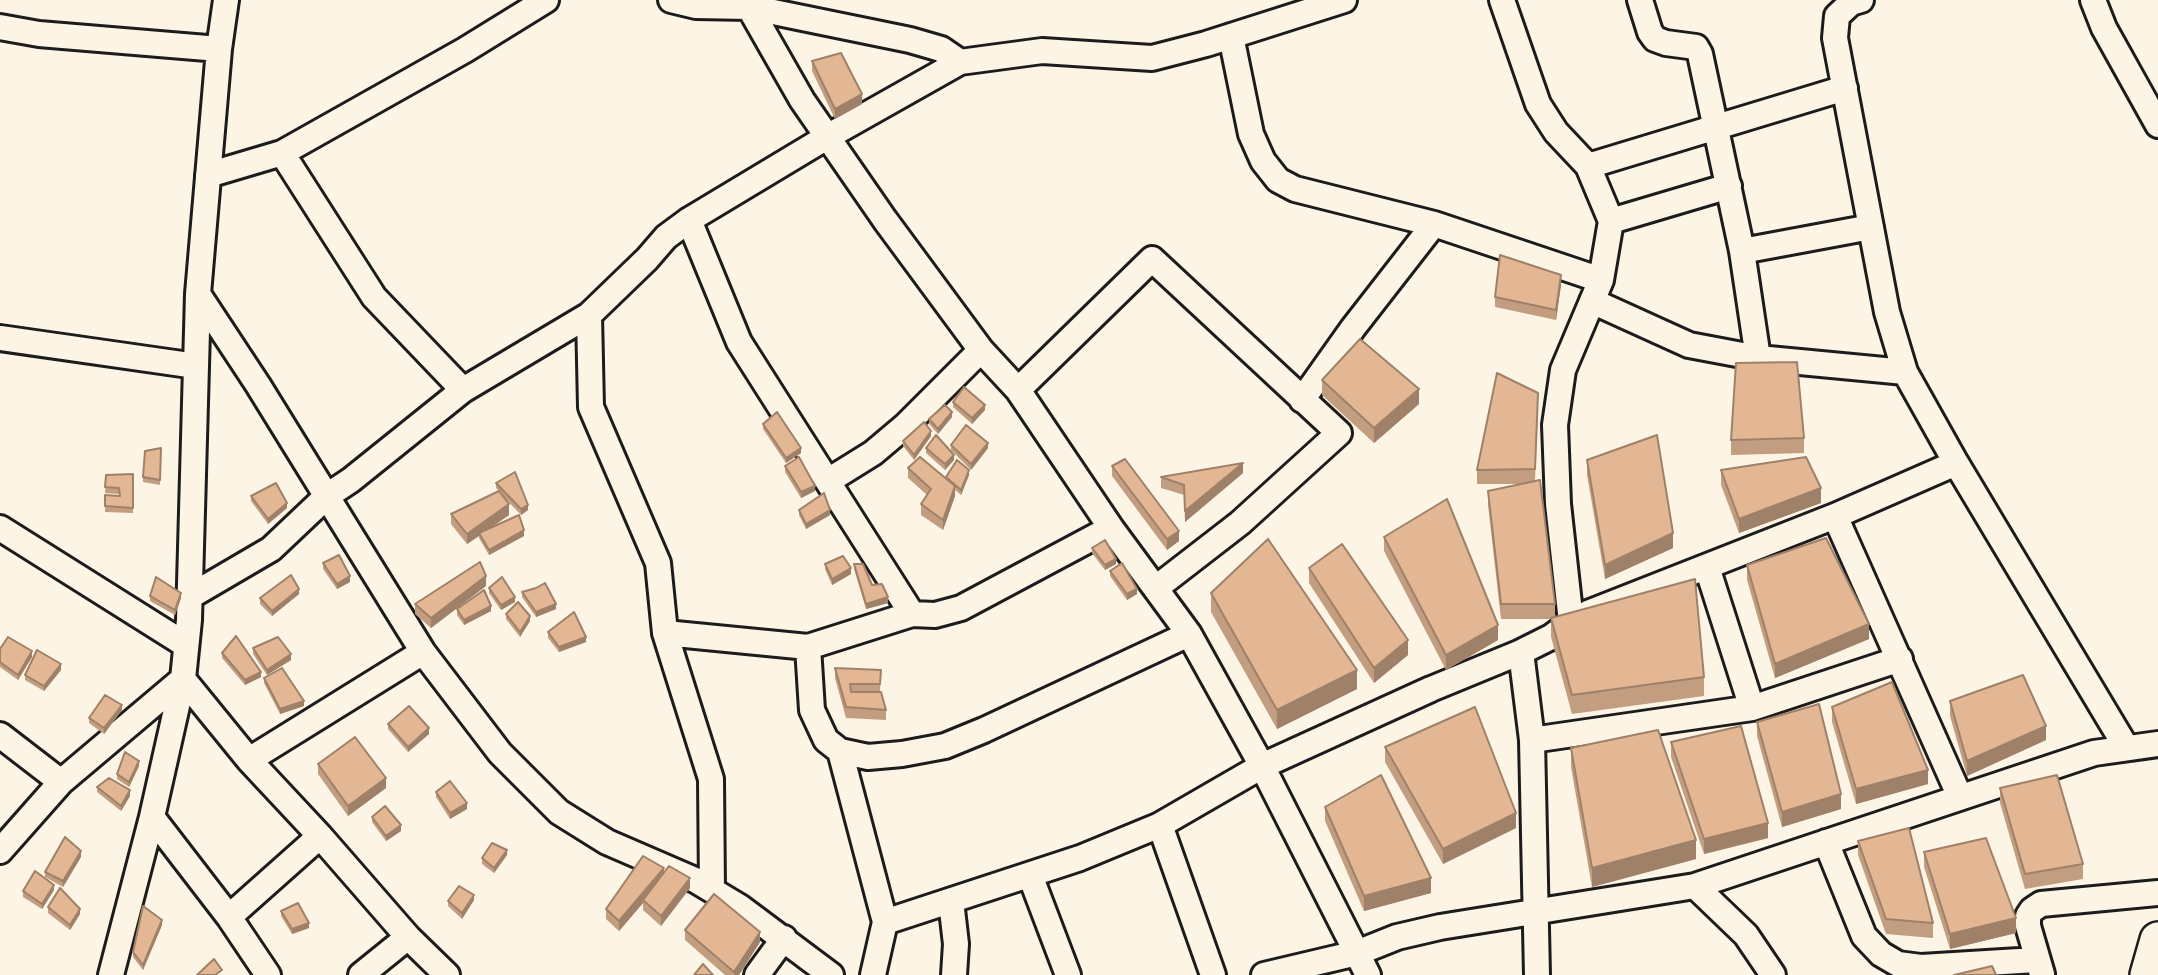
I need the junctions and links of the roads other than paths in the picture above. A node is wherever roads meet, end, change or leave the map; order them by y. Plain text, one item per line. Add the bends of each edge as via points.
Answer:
1 (226, 0) edge
2 (545, 0) edge
3 (671, 0) edge
4 (1344, 0) edge
5 (1502, 0) edge
6 (1640, 0) edge
7 (1861, 0) edge
8 (2094, 0) edge
9 (749, 3) edge
10 (0, 27) edge
11 (1231, 36) junction
12 (219, 49) junction
13 (960, 62) junction
14 (1845, 88) junction
15 (2158, 125) edge
16 (1715, 127) junction
17 (827, 137) junction
18 (282, 153) junction
19 (1588, 166) junction
20 (208, 175) junction
21 (1729, 186) junction
22 (690, 220) junction
23 (1611, 221) junction
24 (1434, 224) junction
25 (1871, 227) junction
26 (1742, 251) junction
27 (1597, 290) junction
28 (198, 294) junction
29 (589, 315) junction
30 (0, 338) edge
31 (981, 350) junction
32 (1758, 358) junction
33 (196, 366) junction
34 (1905, 372) junction
35 (463, 390) junction
36 (1018, 390) junction
37 (1302, 400) junction
38 (1956, 463) junction
39 (828, 481) junction
40 (327, 496) junction
41 (1835, 516) junction
42 (0, 528) edge
43 (1111, 528) junction
44 (1707, 567) junction
45 (1156, 588) junction
46 (189, 597) junction
47 (912, 614) junction
48 (1571, 622) junction
49 (666, 633) junction
50 (1189, 634) junction
51 (186, 645) junction
52 (808, 648) junction
53 (423, 652) junction
54 (1521, 652) junction
55 (1900, 659) junction
56 (183, 679) junction
57 (1752, 708) junction
58 (0, 735) edge
59 (1532, 740) junction
60 (2158, 744) edge
61 (2126, 747) junction
62 (840, 751) junction
63 (249, 760) junction
64 (1262, 766) junction
65 (61, 782) junction
66 (1960, 797) junction
67 (152, 817) junction
68 (1160, 825) junction
69 (320, 836) junction
70 (1826, 842) junction
71 (0, 851) edge
72 (1030, 875) junction
73 (1695, 887) junction
74 (712, 890) junction
75 (2158, 893) edge
76 (951, 901) junction
77 (1534, 911) junction
78 (229, 917) junction
79 (884, 922) junction
80 (408, 937) junction
81 (784, 938) junction
82 (2158, 940) edge
83 (1363, 964) edge
84 (2039, 968) edge
85 (111, 975) edge
86 (268, 975) edge
87 (361, 975) edge
88 (447, 975) edge
89 (757, 975) edge
90 (831, 975) edge
91 (873, 975) edge
92 (954, 975) edge
93 (1068, 975) edge
94 (1213, 975) edge
95 (1264, 975) edge
96 (1536, 975) edge
97 (1773, 975) edge
98 (2148, 975) edge

1 - 12 street
2 - 18 street
3 - 9 street via 696,6
4 - 11 street
5 - 19 street via 1538,104 1556,132
6 - 16 street via 1656,39 1696,47
7 - 14 street via 1837,16 1835,37
8 - 15 street via 2104,28
9 - 13 street via 910,40 941,49
9 - 17 street
10 - 12 street
11 - 13 street via 1152,58 1042,51
11 - 24 street via 1251,134 1278,180 1295,189
12 - 20 street
13 - 17 street
14 - 16 street
14 - 25 street
16 - 19 street
16 - 21 street
17 - 22 street
17 - 31 street
18 - 20 street
18 - 35 street via 373,297
19 - 23 street
20 - 28 street
21 - 23 street
21 - 26 street
22 - 29 street via 666,237
22 - 39 street via 739,342
23 - 27 street
24 - 27 street
24 - 37 street
25 - 26 street
25 - 34 street via 1887,312
26 - 32 street
27 - 32 street via 1689,345
27 - 48 street via 1563,370 1555,425
28 - 33 street
28 - 40 street
29 - 35 street
29 - 49 street via 591,407 658,563
30 - 33 street
31 - 36 street
31 - 39 street via 873,453
32 - 34 street
33 - 46 street
34 - 38 street
35 - 40 street
36 - 37 street via 1152,259
36 - 43 street
37 - 45 street via 1339,433 1240,523
38 - 41 street
38 - 61 street
39 - 47 street
40 - 46 street via 271,549
40 - 53 street
41 - 44 street
41 - 55 street
42 - 51 street
43 - 45 street
43 - 47 street via 961,608 935,615
44 - 48 street
44 - 57 street
45 - 50 street
46 - 51 street
47 - 52 street
48 - 54 street
49 - 52 street
49 - 74 street via 711,779
50 - 62 street via 945,746 868,757
50 - 64 street
51 - 56 street
52 - 62 street via 812,710 827,740
53 - 63 street
53 - 74 street via 500,753 559,812 607,842
54 - 59 street
54 - 64 street
55 - 57 street
55 - 66 street
56 - 63 street
56 - 65 street
56 - 67 street
57 - 59 street
58 - 65 street
59 - 77 street
60 - 61 street
61 - 66 street
62 - 79 street
63 - 69 street
64 - 68 street
64 - 83 street
65 - 71 street
66 - 70 street
67 - 78 street
67 - 85 street
68 - 72 street
68 - 94 street
69 - 78 street
69 - 80 street
70 - 73 street
70 - 84 street via 1864,936 1881,954 1898,964 1921,967
72 - 76 street
72 - 93 street
73 - 77 street
73 - 97 street via 1746,936
74 - 81 street
75 - 84 street via 2041,904 2028,916
76 - 79 street
76 - 92 street
77 - 83 street via 1398,937
77 - 96 street
78 - 86 street
79 - 91 street
80 - 87 street
80 - 88 street
81 - 89 street
81 - 90 street
82 - 98 street
83 - 95 street

